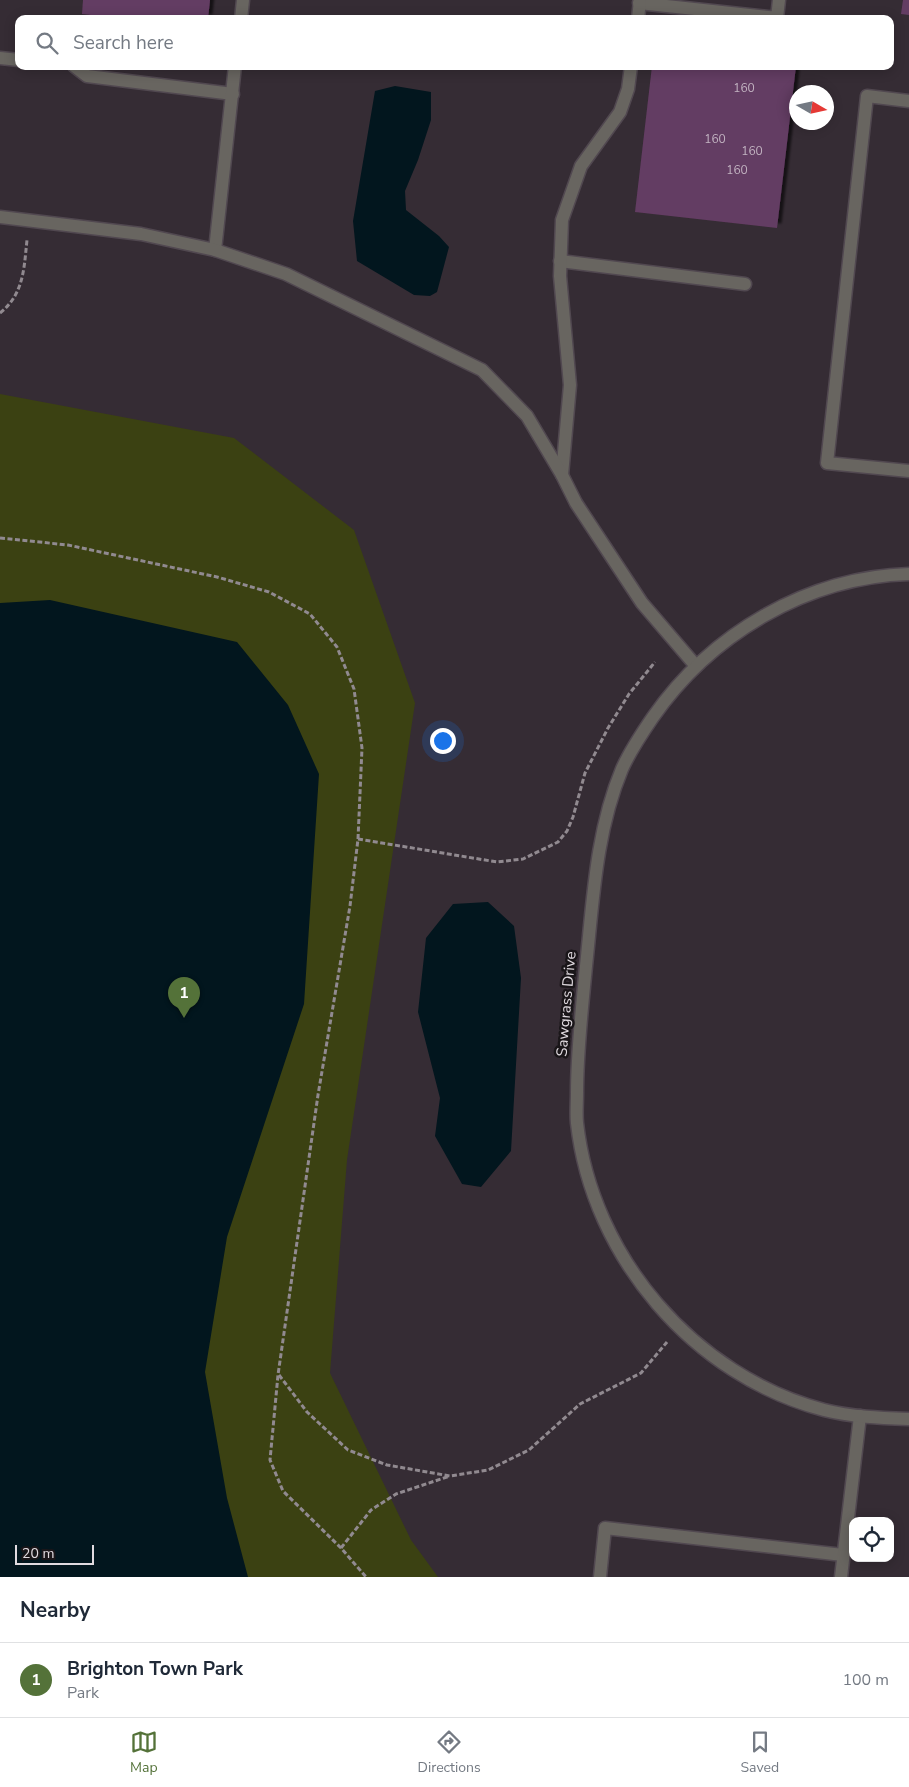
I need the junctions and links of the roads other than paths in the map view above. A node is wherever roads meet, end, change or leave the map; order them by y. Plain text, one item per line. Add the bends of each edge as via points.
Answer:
1 (243, 0) edge
2 (779, 0) edge
3 (640, 1) edge
4 (241, 15) edge
5 (638, 15) edge
6 (753, 15) edge
7 (777, 15) edge
8 (0, 58) edge
9 (15, 60) edge
10 (79, 70) edge
11 (235, 70) edge
12 (631, 70) edge
13 (232, 94) junction
14 (909, 101) edge
15 (0, 217) edge
16 (215, 250) junction
17 (560, 261) junction
18 (745, 284) dead end
19 (909, 471) edge
20 (562, 475) junction
21 (909, 574) edge
22 (696, 666) junction
23 (860, 1416) junction
24 (909, 1420) edge
25 (843, 1555) junction
26 (600, 1577) edge
27 (841, 1577) edge

1 - 4 street
2 - 7 street
3 - 5 street
3 - 6 street
8 - 9 street
10 - 13 street via 87,76
11 - 13 street
12 - 17 street via 620,112 581,166 562,220
13 - 16 street
14 - 19 street via 867,96 827,463
15 - 16 street via 141,234
16 - 20 street via 286,274 482,370 527,416
17 - 18 street
17 - 20 street via 570,385
20 - 22 street via 642,603
21 - 22 street, Sawgrass Drive via 874,577 802,596 762,617
22 - 23 street, Sawgrass Drive via 669,694 644,731 623,768 608,812 593,898 577,1061 577,1122 585,1170 625,1260 652,1298 680,1329 712,1356 782,1396 825,1410
23 - 24 street, Sawgrass Drive
23 - 25 street
25 - 26 street via 605,1528
25 - 27 street

